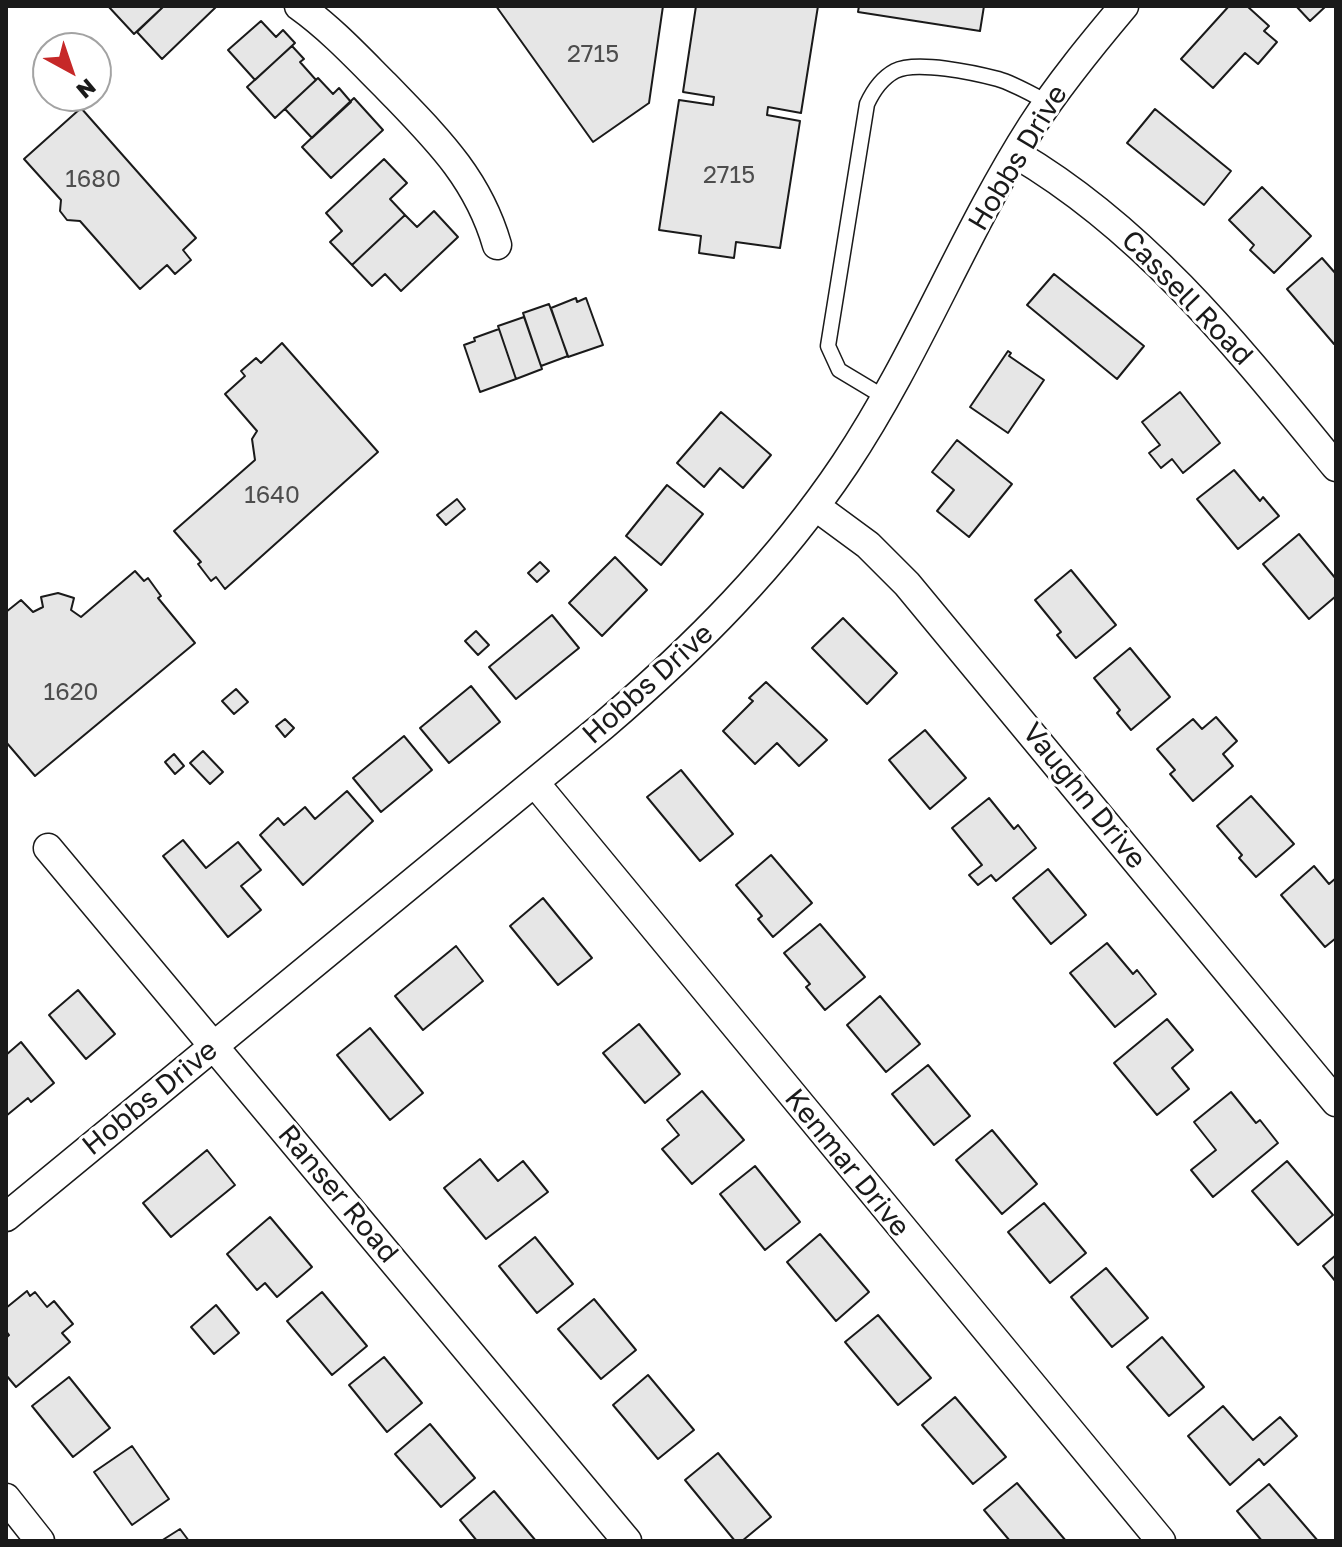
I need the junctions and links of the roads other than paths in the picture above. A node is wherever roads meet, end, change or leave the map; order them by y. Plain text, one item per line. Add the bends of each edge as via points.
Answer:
1 (299, 6) edge
2 (1124, 6) edge
3 (1049, 103) junction
4 (1016, 154) junction
5 (497, 245) dead end
6 (884, 397) junction
7 (1336, 467) edge
8 (815, 506) junction
9 (535, 783) junction
10 (48, 848) dead end
11 (215, 1045) junction
12 (1336, 1102) edge
13 (6, 1217) edge
14 (6, 1498) edge
15 (40, 1541) edge
16 (627, 1541) edge
17 (1161, 1541) edge

1 - 5 street via 328,27 455,159 488,215
2 - 3 street, Hobbs Drive
3 - 4 street, Hobbs Drive
3 - 6 lane via 1000,79 917,67 895,71 870,96 828,346 839,370
4 - 6 street, Hobbs Drive
4 - 7 street, Cassell Road via 1139,245 1222,330
6 - 8 street, Hobbs Drive
8 - 9 street, Hobbs Drive via 710,630
8 - 12 street, Vaughn Drive via 868,545 907,584
9 - 11 street, Hobbs Drive
9 - 17 street, Kenmar Drive
10 - 11 street, Ranser Road
11 - 13 street, Hobbs Drive
11 - 16 street, Ranser Road
14 - 15 street

